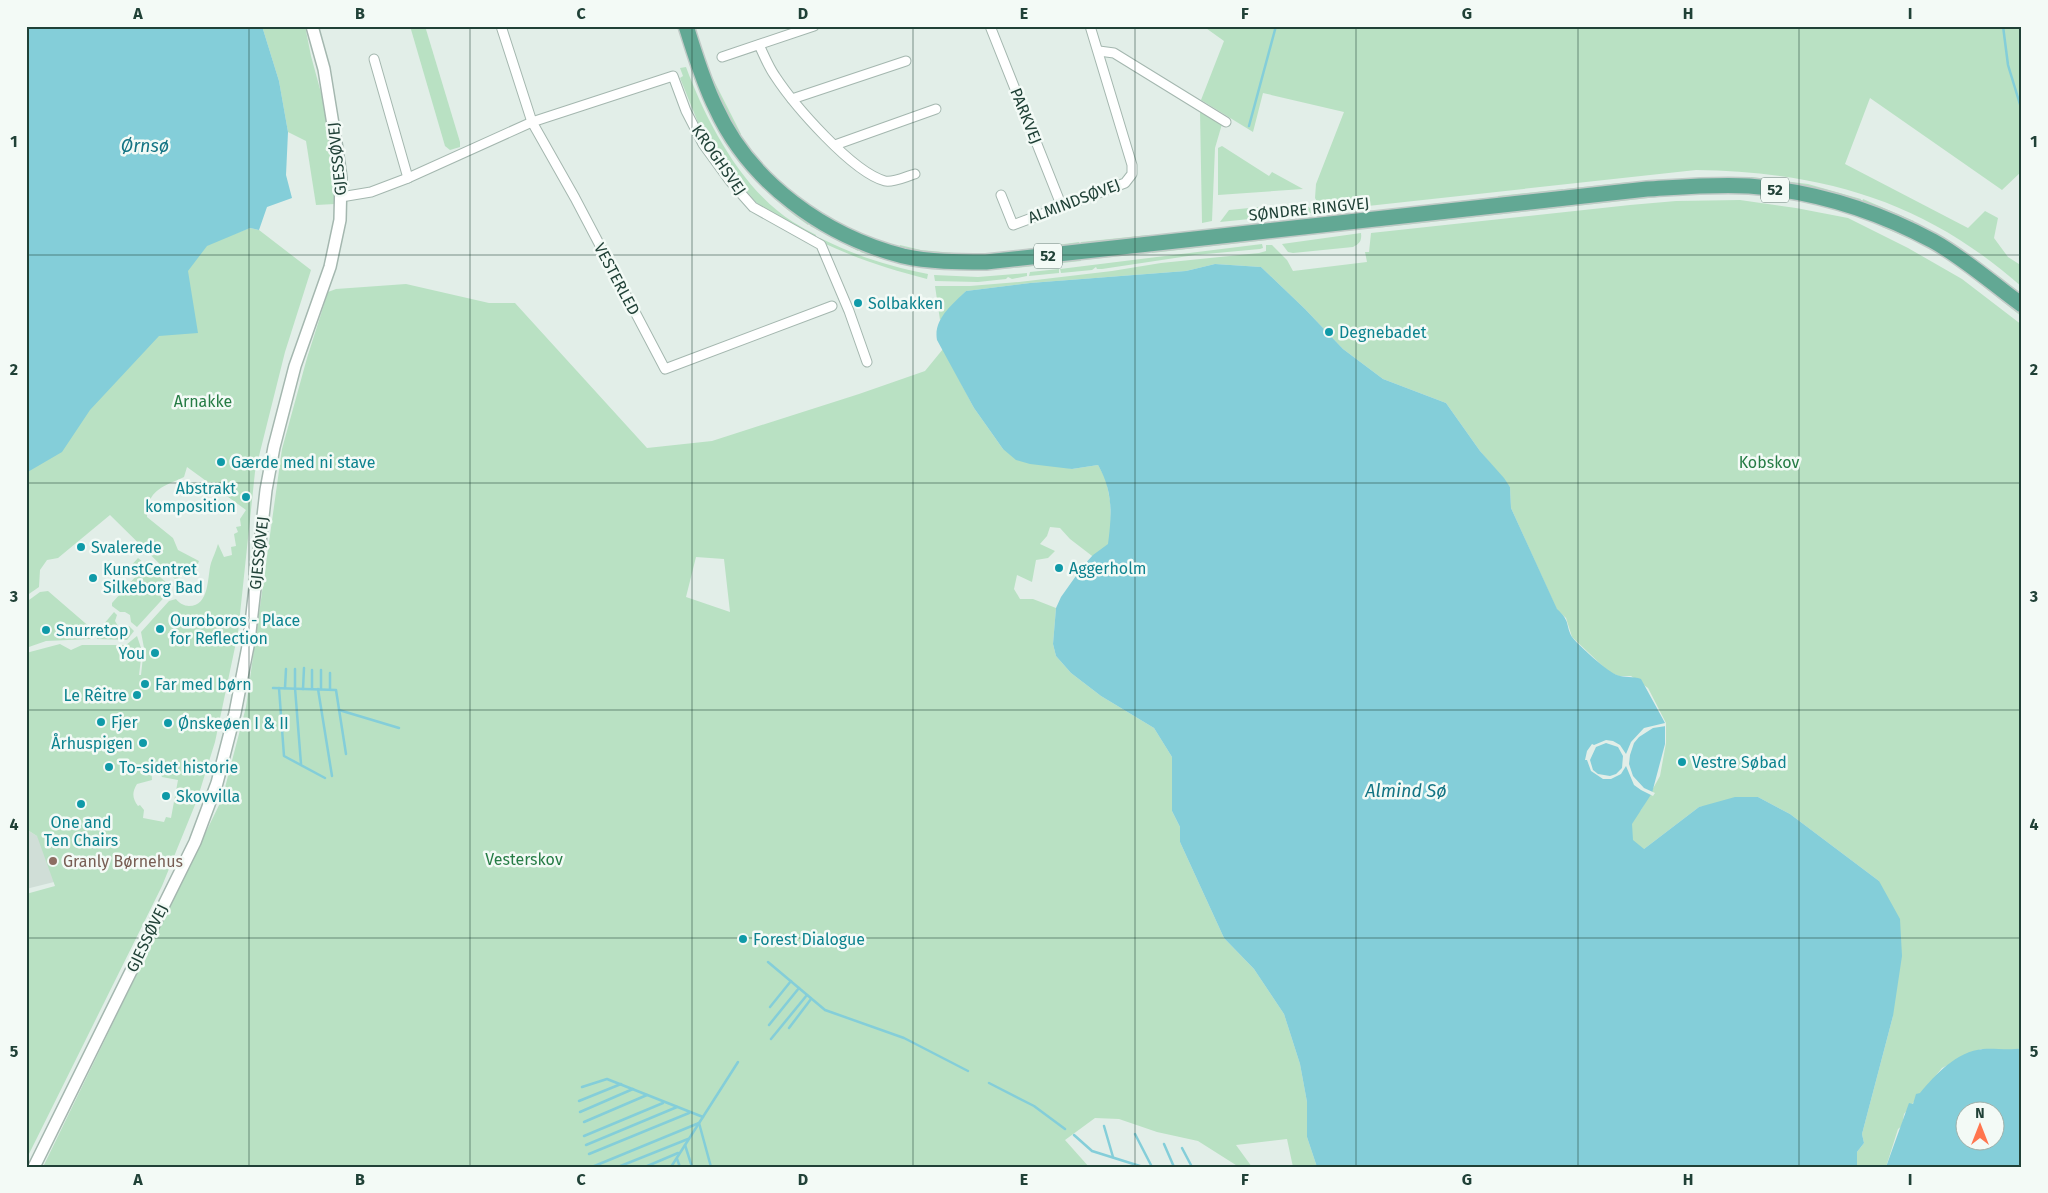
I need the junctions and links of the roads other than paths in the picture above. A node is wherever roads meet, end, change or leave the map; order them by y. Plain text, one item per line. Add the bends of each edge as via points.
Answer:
1 (312, 26) edge
2 (501, 26) edge
3 (686, 26) edge
4 (814, 26) edge
5 (990, 26) edge
6 (1090, 26) edge
7 (759, 45) junction
8 (1099, 51) junction
9 (722, 57) dead end
10 (374, 59) dead end
11 (906, 61) dead end
12 (792, 99) junction
13 (936, 108) dead end
14 (532, 122) junction
15 (1226, 122) dead end
16 (835, 145) junction
17 (915, 174) dead end
18 (408, 178) junction
19 (1001, 194) dead end
20 (342, 197) junction
21 (1062, 206) junction
22 (2022, 305) edge
23 (832, 306) dead end
24 (868, 362) dead end
25 (34, 1167) edge

1 - 20 street, GJESSØVEJ via 332,114
2 - 14 street, VESTERLED
3 - 22 main road, SØNDRE RINGVEJ / 52 via 716,109 732,137 761,173 785,196 828,227 904,256 941,262 986,262 1647,189 1749,186 1812,195 1854,206 1895,222 1934,242
4 - 7 street
5 - 21 street, PARKVEJ
6 - 8 street, ALMINDSØVEJ
7 - 9 street
7 - 12 street via 774,75
8 - 15 street via 1114,53
8 - 21 street, ALMINDSØVEJ via 1132,174 1125,183
10 - 18 street
11 - 12 street
12 - 16 street
13 - 16 street
14 - 18 street, KROGHSVEJ
14 - 23 street, VESTERLED via 665,369
14 - 24 street, KROGHSVEJ via 673,76 703,144 753,208 821,245
16 - 17 street via 851,162 888,182
18 - 20 street, KROGHSVEJ via 372,192
19 - 21 street, ALMINDSØVEJ via 1013,225
20 - 25 street, GJESSØVEJ via 330,267 295,366 274,447 243,677 217,782 196,842

